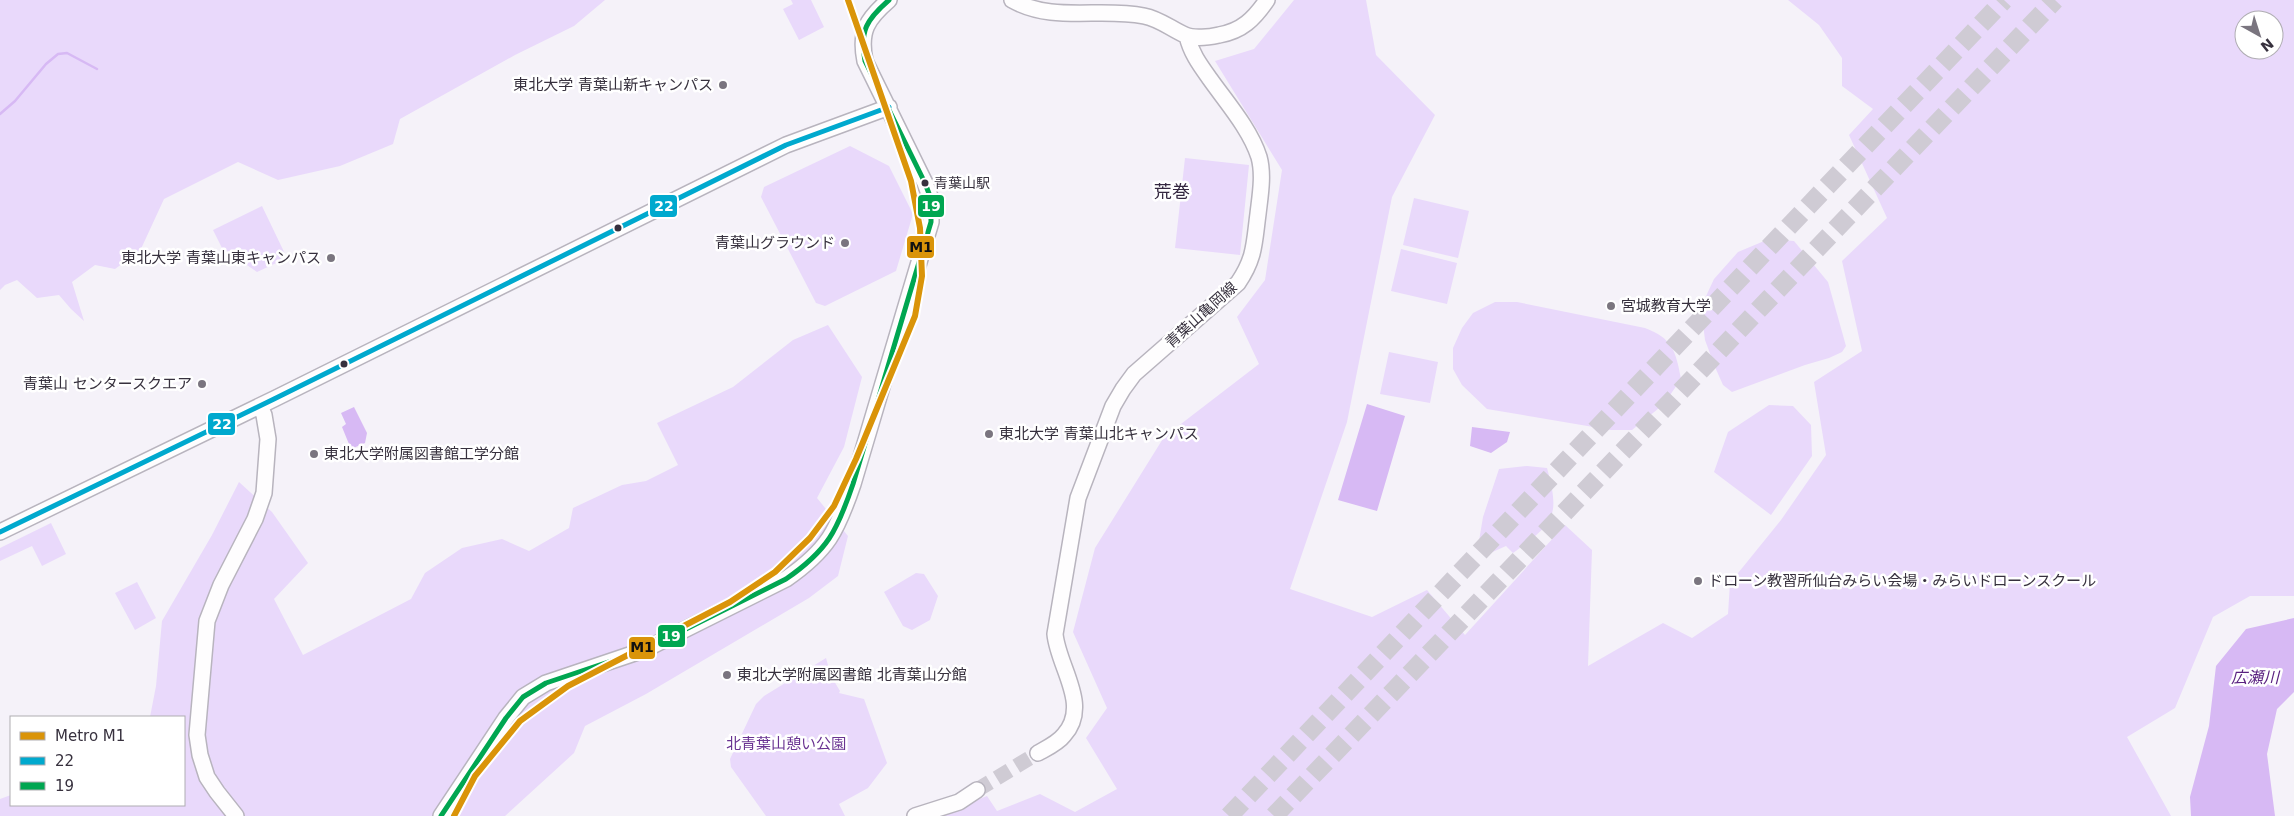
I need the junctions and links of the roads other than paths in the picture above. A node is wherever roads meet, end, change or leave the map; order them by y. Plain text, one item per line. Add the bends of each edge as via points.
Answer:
1 (889, 0) edge
2 (1012, 0) edge
3 (1267, 0) edge
4 (1187, 36) junction
5 (889, 107) junction
6 (260, 406) junction
7 (0, 532) edge
8 (1038, 753) tunnel mouth
9 (978, 790) tunnel mouth
10 (236, 816) edge
11 (441, 816) edge
12 (915, 816) edge

1 - 5 street via 866,26 862,48 865,61
2 - 4 street via 1036,11 1141,15
3 - 4 street via 1252,21 1239,29 1219,35
4 - 8 street, 青葉山亀岡線 via 1190,51 1237,118 1259,158 1260,190 1254,251 1250,265 1238,283 1134,374 1113,406 1078,498 1055,634 1056,648 1075,700 1076,712 1064,736
5 - 6 street via 800,138
5 - 11 street via 931,199 931,222 853,484 831,537 807,564 777,583 644,650 546,683 523,697
6 - 7 street
6 - 10 street via 268,439 264,493 207,621 197,735 207,778
9 - 12 street via 959,802

